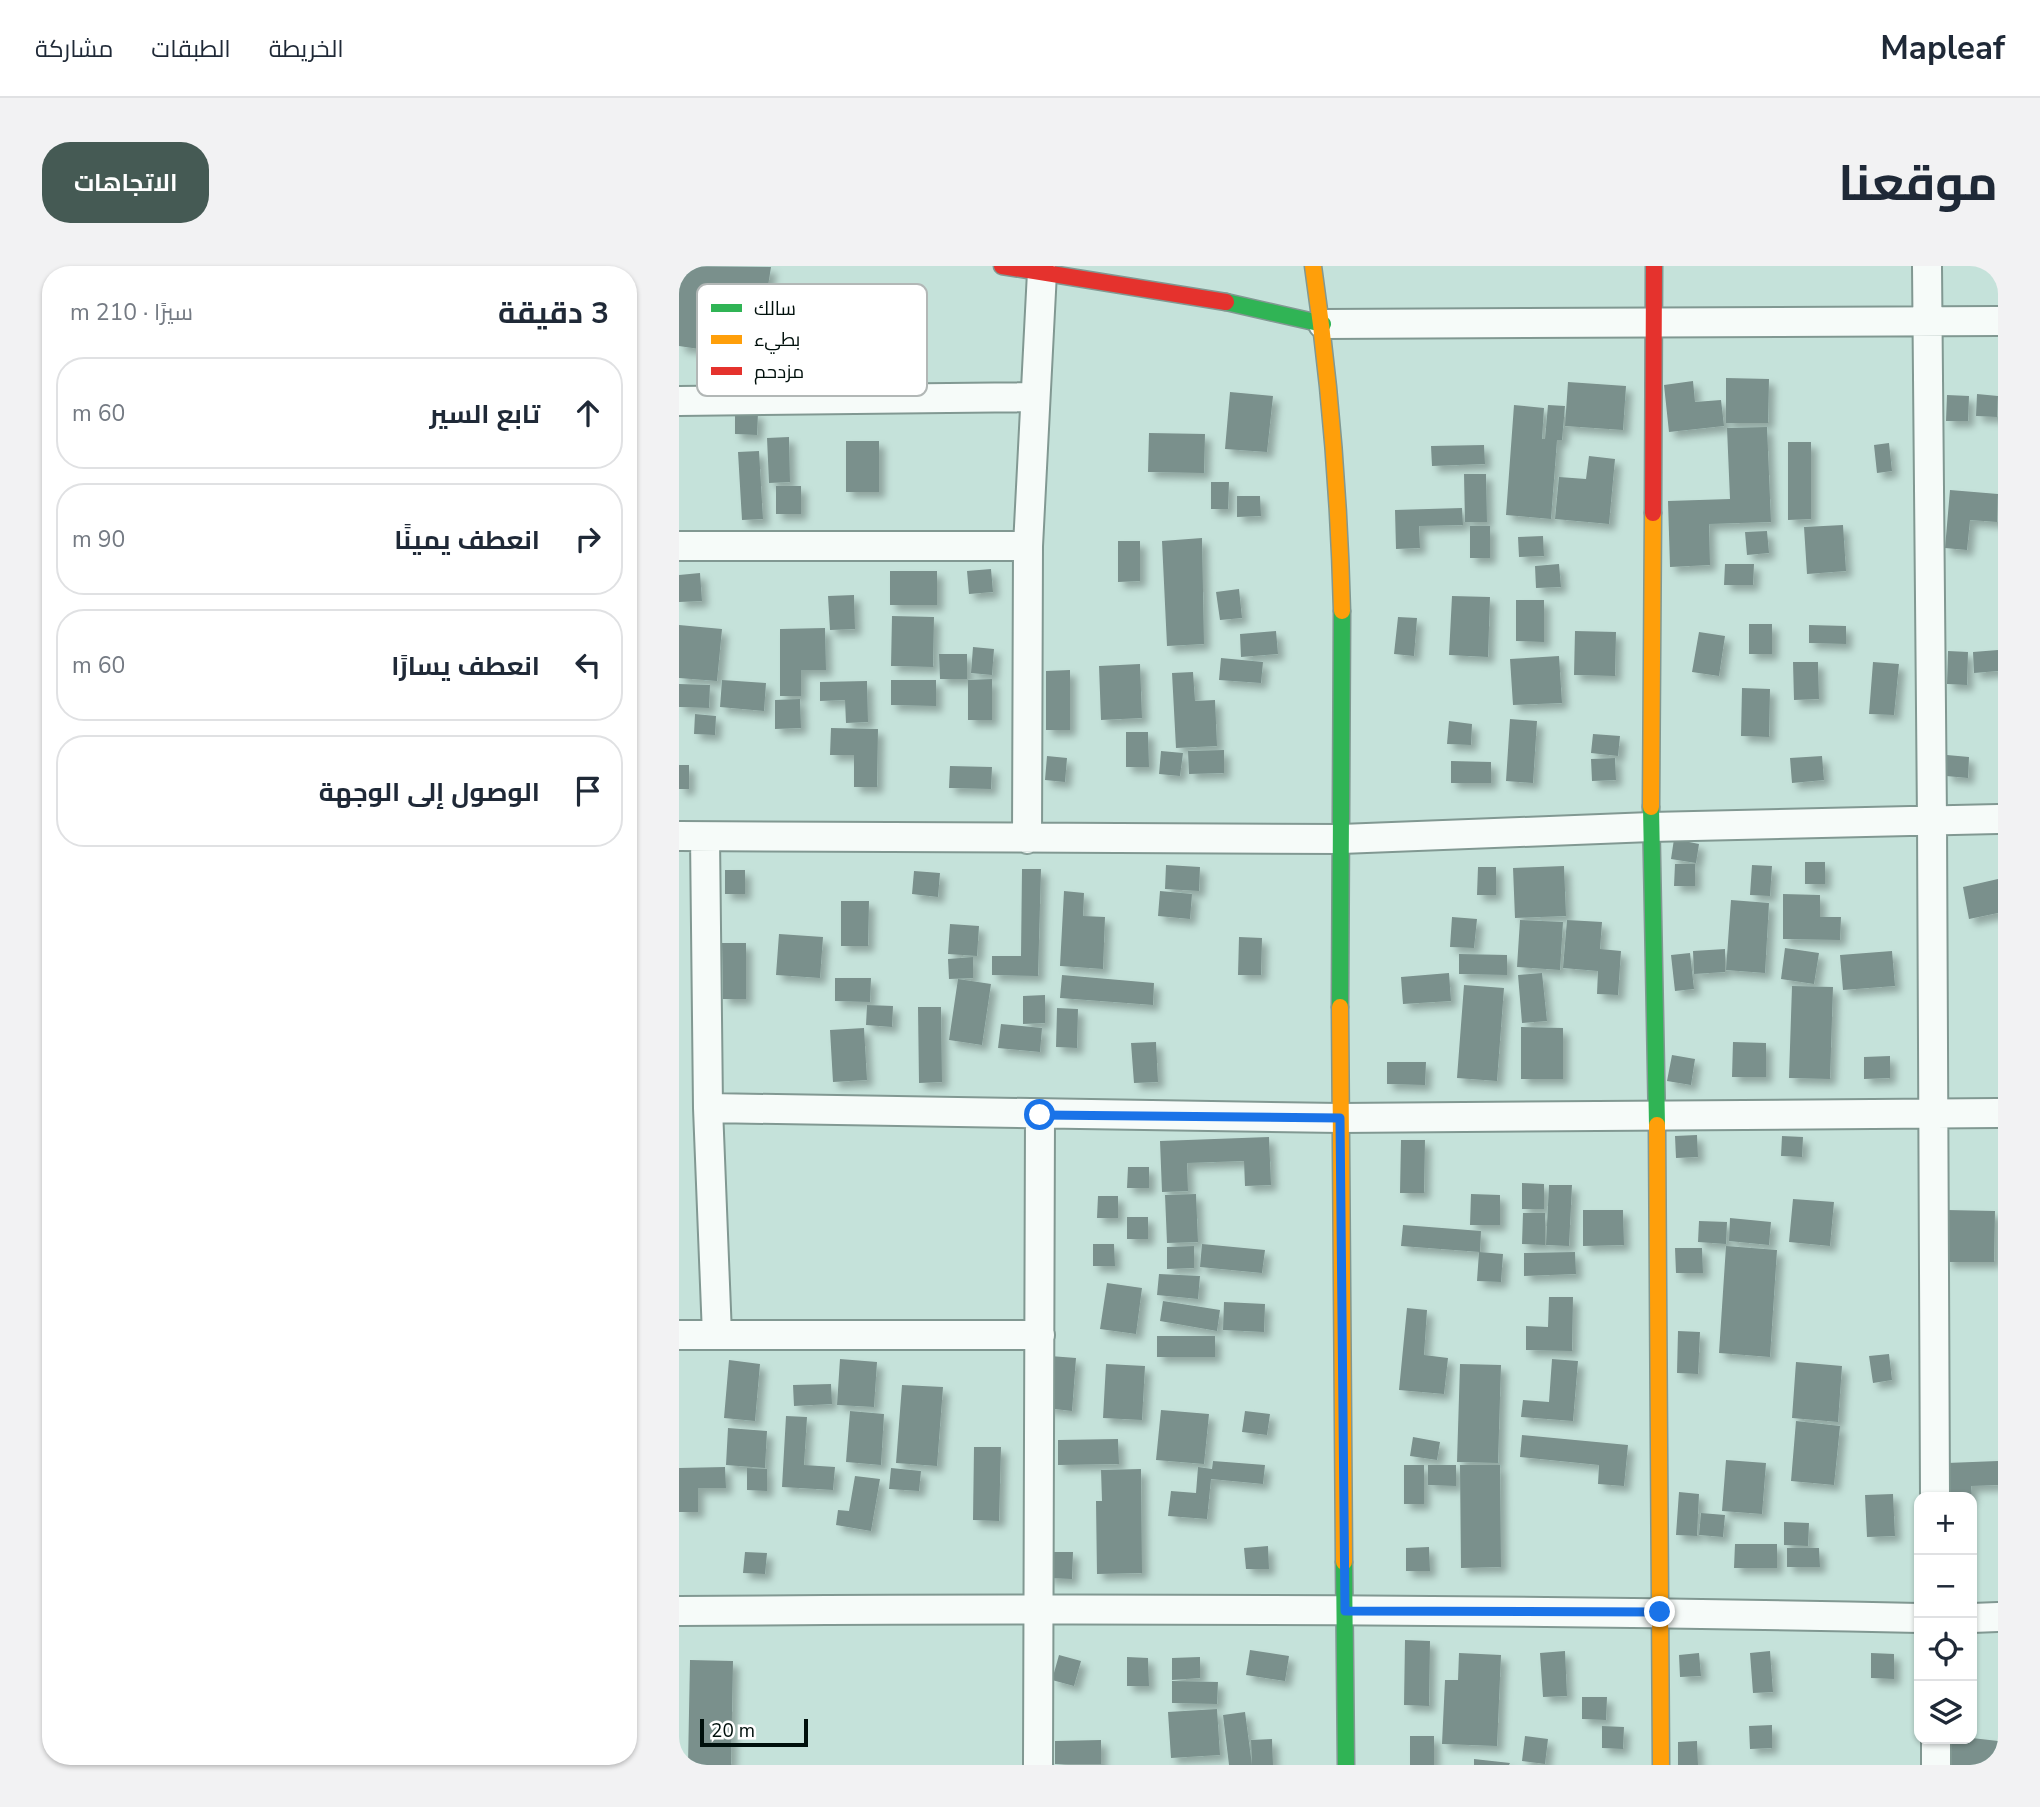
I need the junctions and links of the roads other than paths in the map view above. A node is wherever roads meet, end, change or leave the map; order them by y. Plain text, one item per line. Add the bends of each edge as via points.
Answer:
1 (1002, 266) edge
2 (1313, 266) edge
3 (1654, 266) edge
4 (1927, 266) edge
5 (1042, 272) junction
6 (1998, 321) edge
7 (1928, 323) junction
8 (1322, 324) junction
9 (1654, 324) junction
10 (1035, 397) junction
11 (679, 401) edge
12 (679, 546) edge
13 (1028, 546) junction
14 (1998, 819) edge
15 (1933, 820) junction
16 (1651, 827) junction
17 (692, 836) edge
18 (1027, 839) junction
19 (1341, 839) junction
20 (708, 1108) junction
21 (1998, 1112) edge
22 (1933, 1113) junction
23 (1040, 1115) junction
24 (1655, 1116) junction
25 (1340, 1118) junction
26 (679, 1335) edge
27 (717, 1335) junction
28 (1040, 1335) junction
29 (1935, 1492) edge
30 (1037, 1608) junction
31 (679, 1611) edge
32 (1345, 1611) junction
33 (1660, 1612) junction
34 (1998, 1617) edge
35 (1914, 1618) edge
36 (1977, 1618) edge
37 (1936, 1744) edge
38 (1038, 1765) edge
39 (1346, 1765) edge
40 (1661, 1765) edge
41 (1936, 1765) edge

1 - 5 street
2 - 8 street
3 - 9 street
4 - 7 street
5 - 8 street via 1255,307
5 - 10 street
6 - 7 street
7 - 9 street
7 - 15 street
8 - 9 street
8 - 19 street via 1339,495
9 - 16 street
10 - 11 street
10 - 13 street
12 - 13 street
13 - 18 street
14 - 15 street
15 - 16 street
15 - 22 street
16 - 19 street
16 - 24 street
17 - 18 street
17 - 20 street
18 - 19 street
19 - 25 street
20 - 23 street
20 - 27 street
21 - 22 street
22 - 24 street
22 - 29 street
23 - 25 street
23 - 28 street
24 - 25 street
24 - 33 street via 1660,1257
25 - 32 street
26 - 27 street
27 - 28 street
28 - 30 street
30 - 31 street
30 - 32 street
30 - 38 street
32 - 33 street
32 - 39 street
33 - 35 street
33 - 40 street
34 - 36 street
37 - 41 street

